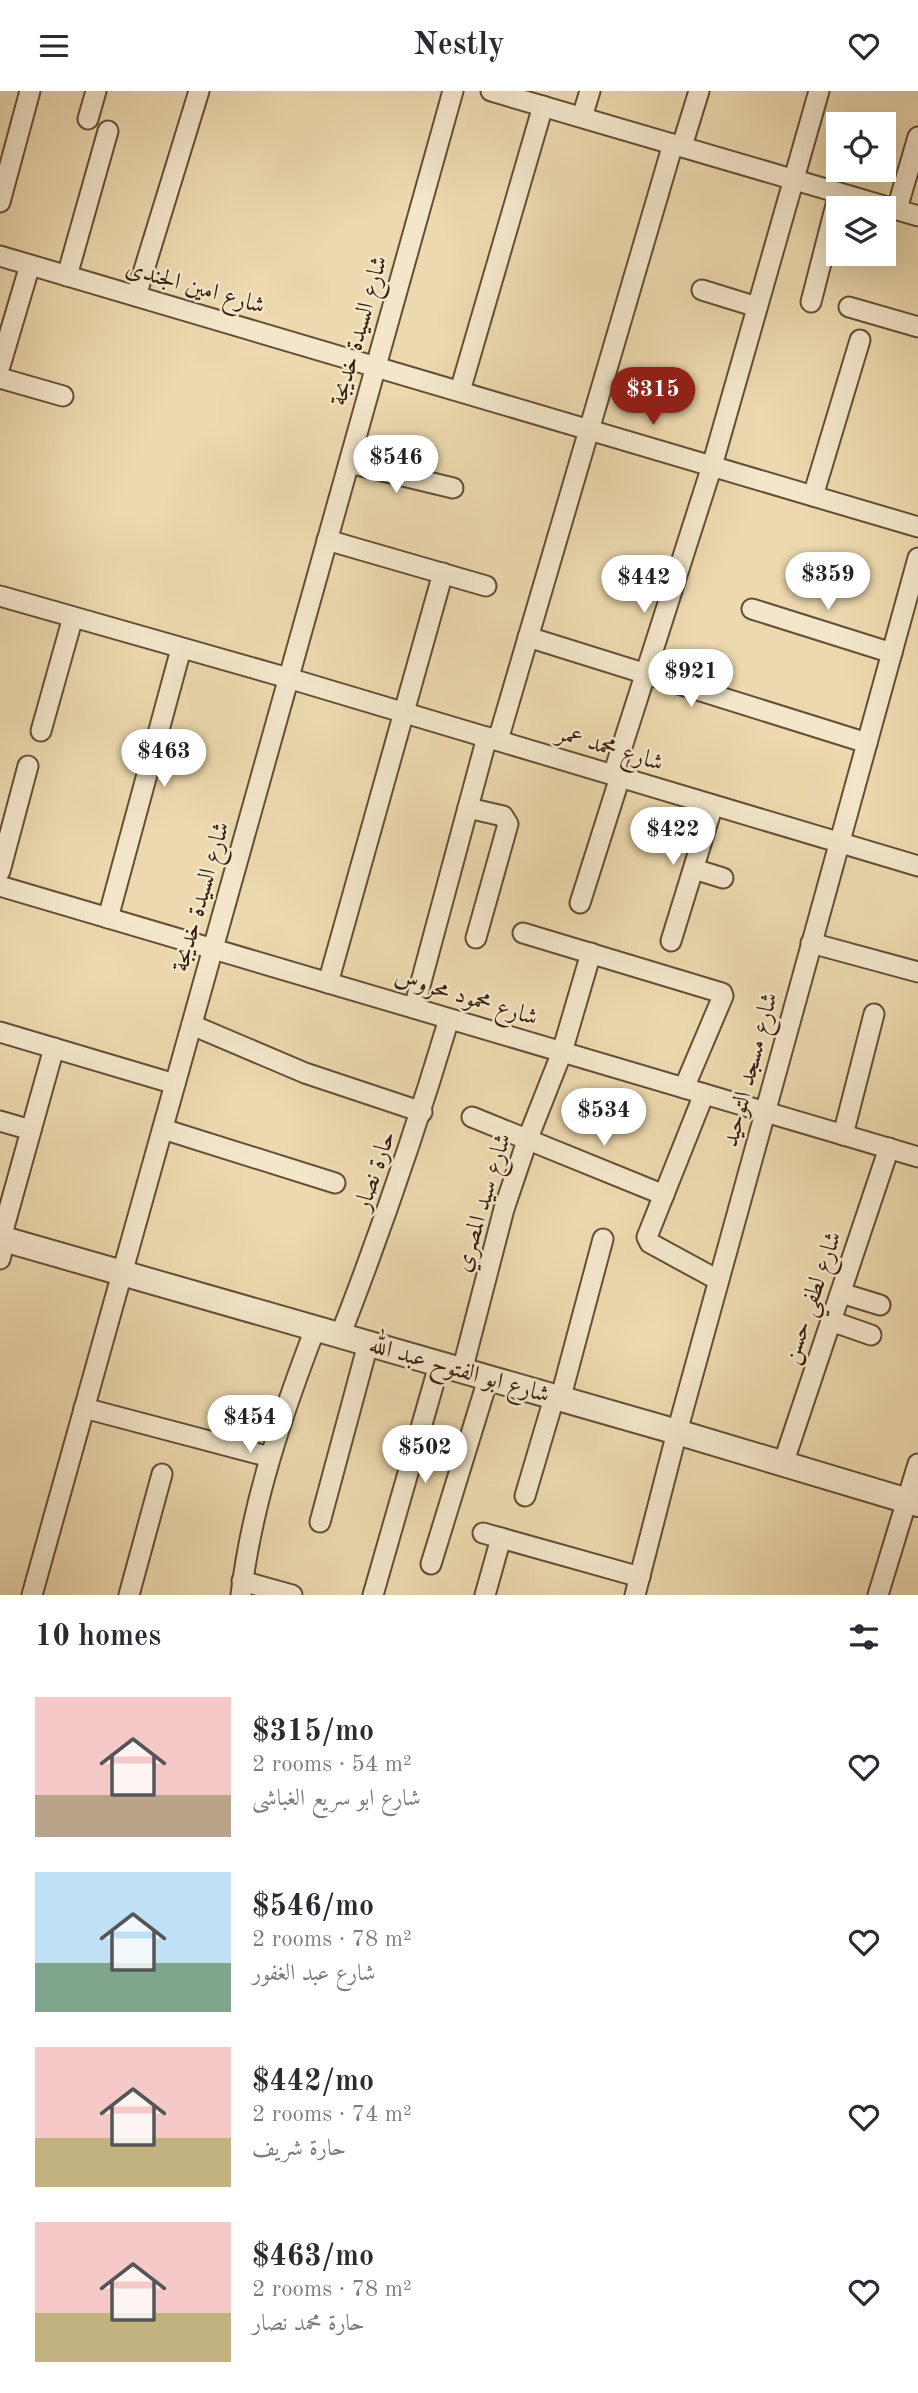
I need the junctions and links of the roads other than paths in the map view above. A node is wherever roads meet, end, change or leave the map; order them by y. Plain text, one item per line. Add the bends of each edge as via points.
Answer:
1 (30, 91) edge
2 (96, 91) edge
3 (200, 91) edge
4 (453, 91) edge
5 (491, 91) edge
6 (590, 91) edge
7 (699, 91) edge
8 (818, 91) edge
9 (543, 106) junction
10 (582, 117) junction
11 (88, 119) dead end
12 (108, 131) dead end
13 (918, 137) edge
14 (678, 145) junction
15 (793, 179) junction
16 (839, 193) junction
17 (0, 202) edge
18 (897, 209) junction
19 (918, 216) edge
20 (0, 256) edge
21 (30, 265) junction
22 (67, 276) junction
23 (702, 290) dead end
24 (136, 296) junction
25 (811, 302) dead end
26 (757, 307) junction
27 (849, 307) dead end
28 (918, 327) edge
29 (860, 340) dead end
30 (0, 366) edge
31 (376, 367) junction
32 (0, 378) edge
33 (460, 391) junction
34 (63, 396) dead end
35 (588, 429) junction
36 (349, 463) junction
37 (712, 466) junction
38 (453, 488) dead end
39 (813, 496) junction
40 (918, 527) edge
41 (327, 540) junction
42 (918, 558) edge
43 (443, 573) junction
44 (486, 586) dead end
45 (0, 596) edge
46 (752, 609) dead end
47 (73, 617) junction
48 (528, 636) junction
49 (181, 649) junction
50 (892, 653) junction
51 (646, 674) junction
52 (288, 678) junction
53 (404, 713) junction
54 (41, 731) dead end
55 (493, 739) junction
56 (867, 743) junction
57 (28, 766) dead end
58 (617, 776) junction
59 (713, 805) junction
60 (468, 808) junction
61 (839, 842) junction
62 (918, 866) edge
63 (694, 869) junction
64 (0, 871) edge
65 (723, 878) dead end
66 (0, 886) edge
67 (580, 903) dead end
68 (108, 918) junction
69 (523, 933) dead end
70 (476, 938) dead end
71 (671, 941) dead end
72 (811, 943) junction
73 (213, 949) junction
74 (591, 953) junction
75 (918, 972) edge
76 (328, 983) junction
77 (414, 1008) junction
78 (874, 1013) dead end
79 (450, 1019) junction
80 (191, 1025) junction
81 (0, 1032) edge
82 (54, 1048) junction
83 (562, 1052) junction
84 (175, 1084) junction
85 (684, 1088) junction
86 (704, 1094) junction
87 (422, 1112) junction
88 (765, 1112) junction
89 (472, 1117) dead end
90 (0, 1121) edge
91 (163, 1129) junction
92 (31, 1130) junction
93 (843, 1135) junction
94 (528, 1139) junction
95 (889, 1148) junction
96 (918, 1157) edge
97 (335, 1183) dead end
98 (664, 1195) junction
99 (603, 1240) dead end
100 (2, 1243) edge
101 (122, 1273) junction
102 (718, 1280) junction
103 (841, 1293) junction
104 (880, 1305) dead end
105 (831, 1321) junction
106 (315, 1329) junction
107 (871, 1335) dead end
108 (340, 1336) junction
109 (368, 1344) junction
110 (450, 1368) junction
111 (488, 1379) junction
112 (557, 1399) junction
113 (84, 1408) junction
114 (677, 1432) junction
115 (270, 1457) junction
116 (783, 1464) junction
117 (918, 1464) edge
118 (162, 1474) dead end
119 (525, 1496) dead end
120 (912, 1502) edge
121 (320, 1522) dead end
122 (431, 1564) dead end
123 (638, 1586) edge
124 (242, 1588) edge
125 (32, 1595) edge
126 (129, 1595) edge
127 (292, 1595) edge
128 (373, 1595) edge
129 (485, 1595) edge
130 (878, 1595) edge

1 - 17 street
2 - 11 street
3 - 24 street
4 - 31 street, شارع السيدة خديجة
5 - 9 street
6 - 10 street
7 - 14 street
8 - 15 street
9 - 10 street
9 - 33 street
10 - 14 street
12 - 22 street
13 - 18 street
14 - 15 street
14 - 35 street
15 - 16 street
15 - 26 street
16 - 18 street
16 - 25 street
18 - 19 street
20 - 21 street, شارع امين الجندى
21 - 22 street, شارع امين الجندى
21 - 30 street
22 - 24 street, شارع امين الجندى
23 - 26 street
24 - 31 street, شارع امين الجندى
26 - 37 street
27 - 28 street
29 - 39 street
31 - 33 street, شارع امين الجندى
31 - 36 street, شارع السيدة خديجة
32 - 34 street
33 - 35 street, شارع امين الجندى
35 - 37 street, شارع امين الجندى
35 - 48 street
36 - 38 street
36 - 41 street, شارع السيدة خديجة
37 - 39 street, شارع امين الجندى
37 - 51 street
39 - 40 street, شارع امين الجندى
41 - 43 street
41 - 52 street, شارع السيدة خديجة
42 - 50 street, شارع مسجد التوحيد
43 - 44 street
43 - 53 street
45 - 47 street, شارع محمد عمر
46 - 50 street
47 - 49 street, شارع محمد عمر
47 - 54 street
48 - 51 street
48 - 55 street
49 - 52 street, شارع محمد عمر
49 - 68 street
50 - 56 street, شارع مسجد التوحيد
51 - 56 street
51 - 58 street
52 - 53 street, شارع محمد عمر
52 - 73 street, شارع السيدة خديجة
53 - 55 street, شارع محمد عمر
53 - 76 street
55 - 58 street, شارع محمد عمر
55 - 60 street
56 - 61 street, شارع مسجد التوحيد
57 - 64 street
58 - 59 street, شارع محمد عمر
58 - 67 street
59 - 61 street, شارع محمد عمر
59 - 63 street
60 - 70 street via 503,817 508,824
60 - 77 street
61 - 62 street, شارع محمد عمر
61 - 72 street, شارع مسجد التوحيد
63 - 65 street
63 - 71 street
66 - 68 street, شارع محمود محروس
68 - 73 street, شارع محمود محروس
69 - 74 street
72 - 75 street
72 - 88 street, شارع مسجد التوحيد
73 - 76 street, شارع محمود محروس
73 - 80 street, شارع السيدة خديجة
74 - 83 street, شارع سيد المصري
74 - 85 street via 722,993
76 - 77 street, شارع محمود محروس
77 - 79 street, شارع محمود محروس
78 - 93 street
79 - 83 street, شارع محمود محروس
79 - 87 street, حارة نصار
80 - 84 street, شارع السيدة خديجة
80 - 87 street via 305,1073
81 - 82 street
82 - 84 street
82 - 92 street
83 - 85 street, شارع محمود محروس
83 - 94 street, شارع سيد المصري
84 - 91 street, شارع السيدة خديجة
85 - 86 street, شارع محمود محروس
86 - 88 street, شارع محمود محروس
86 - 98 street
87 - 108 street, حارة نصار
88 - 93 street, شارع محمود محروس
88 - 102 street, شارع مسجد التوحيد
89 - 94 street
90 - 92 street
91 - 97 street
91 - 101 street, شارع السيدة خديجة
92 - 100 street
93 - 95 street, شارع محمود محروس
94 - 98 street
94 - 110 street, شارع سيد المصري
95 - 96 street, شارع محمود محروس
95 - 103 street, شارع لطفي حسن
98 - 102 street via 647,1237 650,1243
99 - 112 street
100 - 101 street, شارع ابو الفتوح عبد الله
101 - 106 street, شارع ابو الفتوح عبد الله
101 - 113 street, شارع السيدة خديجة
102 - 114 street, شارع مسجد التوحيد
103 - 104 street
103 - 105 street, شارع لطفي حسن
105 - 107 street
105 - 116 street, شارع لطفي حسن
106 - 108 street, شارع ابو الفتوح عبد الله
106 - 115 street
108 - 109 street, شارع ابو الفتوح عبد الله
109 - 110 street, شارع ابو الفتوح عبد الله
109 - 121 street
110 - 111 street, شارع ابو الفتوح عبد الله
110 - 128 street, شارع سيد المصري
111 - 112 street, شارع ابو الفتوح عبد الله
111 - 122 street
112 - 114 street, شارع ابو الفتوح عبد الله
112 - 119 street
113 - 115 street
113 - 125 street, شارع السيدة خديجة
114 - 116 street, شارع ابو الفتوح عبد الله
114 - 123 street, شارع مسجد التوحيد
115 - 124 street
116 - 120 street, شارع ابو الفتوح عبد الله
117 - 120 street
118 - 126 street
120 - 130 street
123 - 129 street via 492,1536
124 - 127 street

